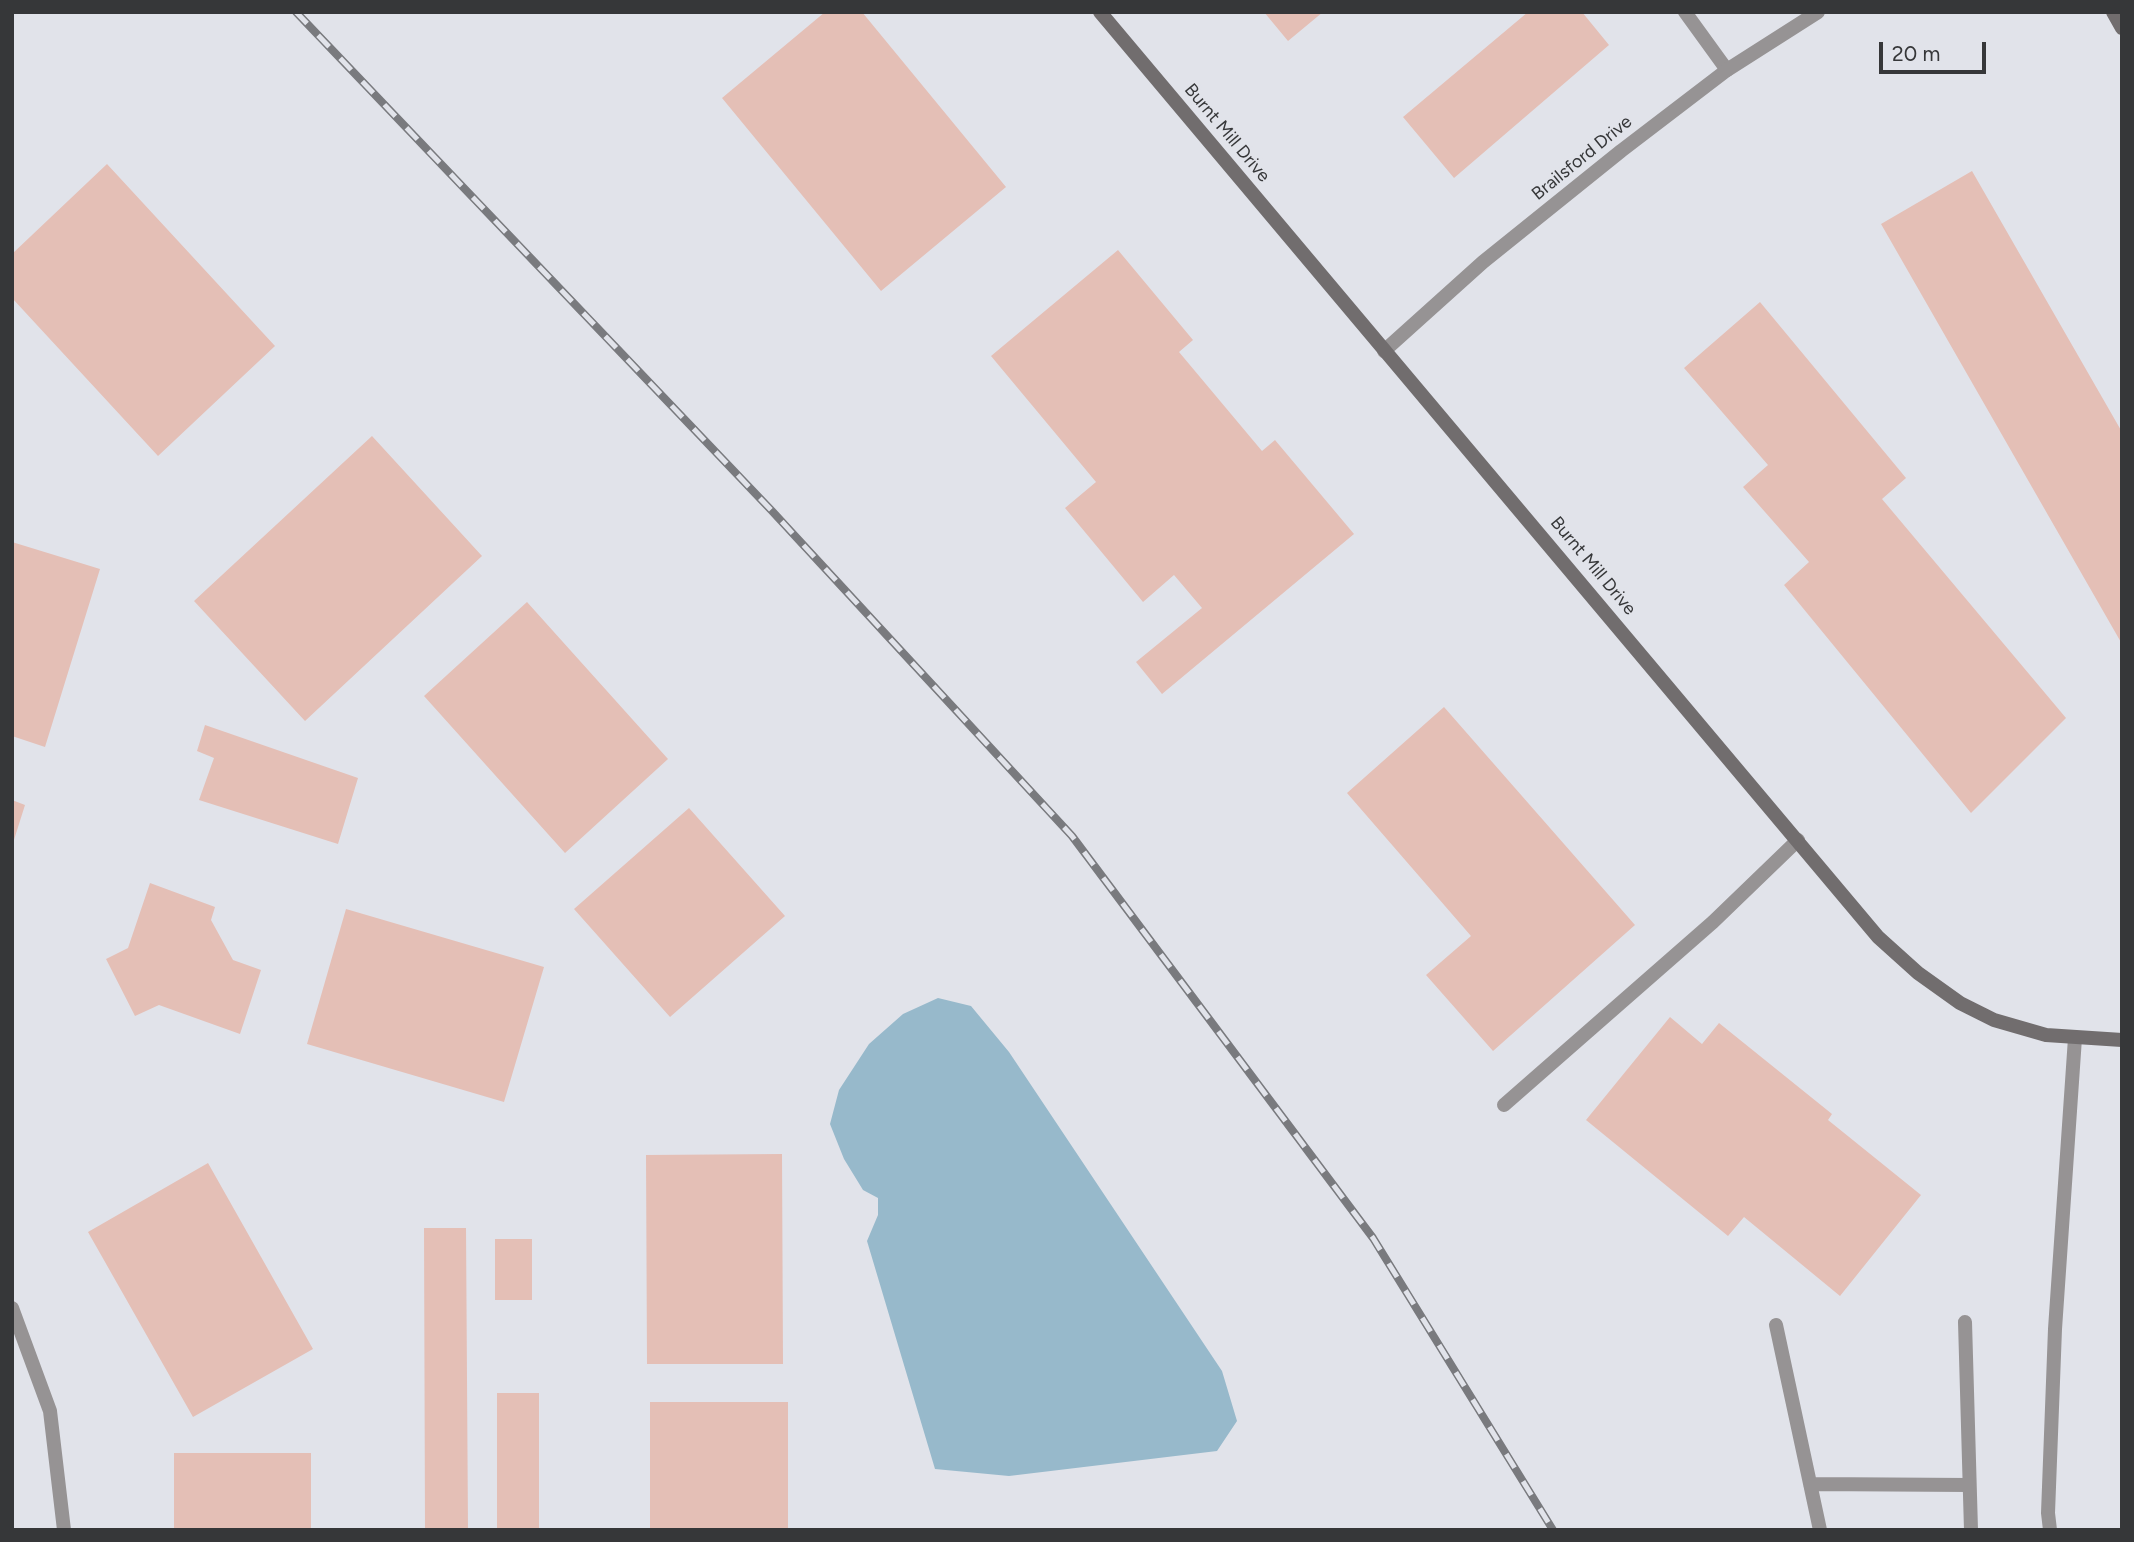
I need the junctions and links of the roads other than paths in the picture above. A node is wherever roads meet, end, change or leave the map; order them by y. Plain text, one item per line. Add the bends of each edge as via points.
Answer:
1 (1100, 12) edge
2 (1685, 12) edge
3 (1818, 12) edge
4 (2113, 12) edge
5 (2122, 28) edge
6 (1727, 70) junction
7 (1384, 351) junction
8 (1798, 840) junction
9 (2075, 1038) junction
10 (2122, 1041) edge
11 (1504, 1105) dead end
12 (12, 1308) edge
13 (1965, 1322) dead end
14 (1776, 1325) dead end
15 (1810, 1484) junction
16 (1969, 1485) junction
17 (64, 1530) edge
18 (1820, 1530) edge
19 (1971, 1530) edge
20 (2050, 1530) edge

1 - 7 street, Burnt Mill Drive
2 - 6 street
3 - 6 street, Brailsford Drive
4 - 5 street
6 - 7 street, Brailsford Drive via 1515,237
7 - 8 street, Burnt Mill Drive
8 - 9 street, Burnt Mill Drive via 1878,937 1918,973 1994,1020
8 - 11 street via 1713,922
9 - 10 street, Burnt Mill Drive
9 - 20 street via 2055,1329
12 - 17 street via 50,1411
13 - 16 street
14 - 15 street
15 - 16 street
15 - 18 street
16 - 19 street

